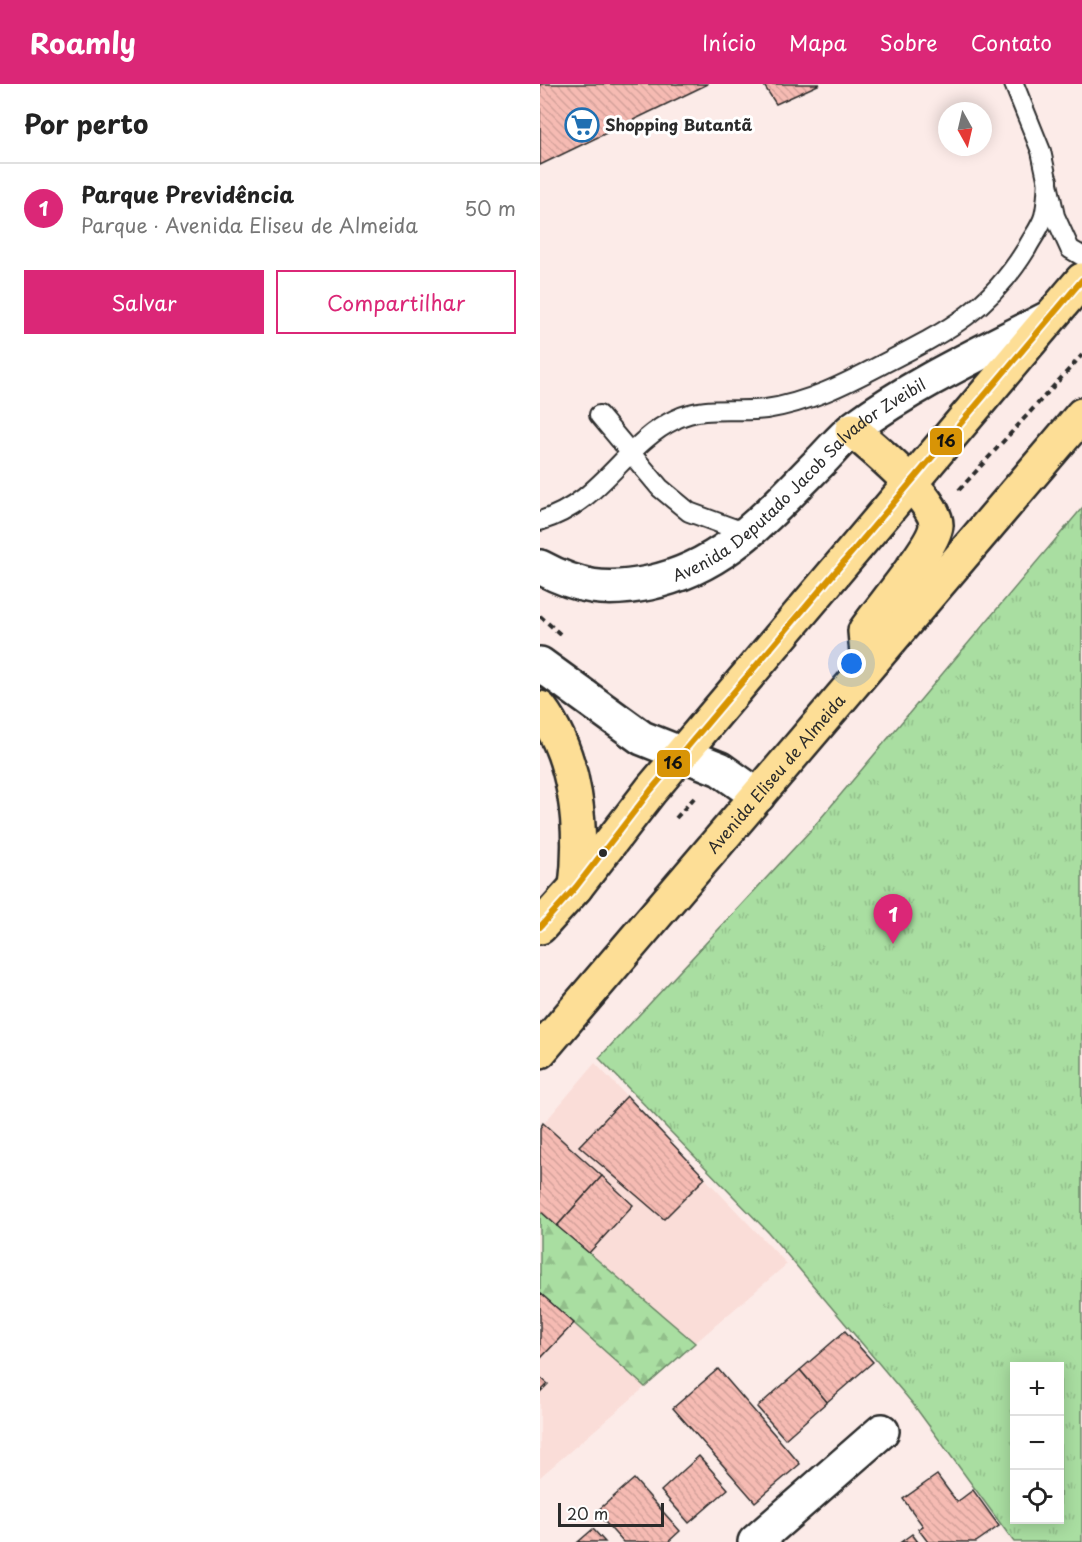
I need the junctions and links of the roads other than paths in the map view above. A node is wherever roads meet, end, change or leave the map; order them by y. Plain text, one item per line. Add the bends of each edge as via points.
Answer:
1 (1014, 84) edge
2 (1048, 180) junction
3 (1082, 256) edge
4 (1082, 280) edge
5 (1049, 318) junction
6 (599, 415) dead end
7 (1082, 415) edge
8 (852, 430) junction
9 (633, 454) junction
10 (910, 482) junction
11 (540, 521) edge
12 (749, 534) junction
13 (540, 567) edge
14 (540, 664) edge
15 (868, 665) junction
16 (540, 708) edge
17 (683, 753) junction
18 (758, 796) junction
19 (576, 887) junction
20 (540, 927) edge
21 (540, 1051) edge
22 (882, 1431) dead end
23 (755, 1542) edge

1 - 2 lane via 1041,151
2 - 3 lane via 1054,216 1070,249
2 - 9 lane via 1044,217 1037,230 994,294 965,319 810,398 766,409 706,411 678,417 656,431
4 - 5 main road
5 - 8 main road, Avenida Deputado Jacob Salvador Zveibil via 888,403
5 - 10 main road
6 - 9 lane
7 - 15 main road, Avenida Eliseu de Almeida
8 - 10 main road
8 - 12 main road, Avenida Deputado Jacob Salvador Zveibil
9 - 11 lane via 579,504
9 - 12 lane via 660,488 689,512
10 - 15 main road via 936,525 929,545 865,631
10 - 17 main road
12 - 13 main road, Avenida Deputado Jacob Salvador Zveibil via 720,556 677,577 632,587 595,588 565,581
14 - 17 main road via 642,738
15 - 18 main road, Avenida Eliseu de Almeida
16 - 19 main road via 557,737 577,804
17 - 18 main road via 720,769
17 - 19 main road
18 - 21 main road, Avenida Eliseu de Almeida
19 - 20 main road
22 - 23 main road

